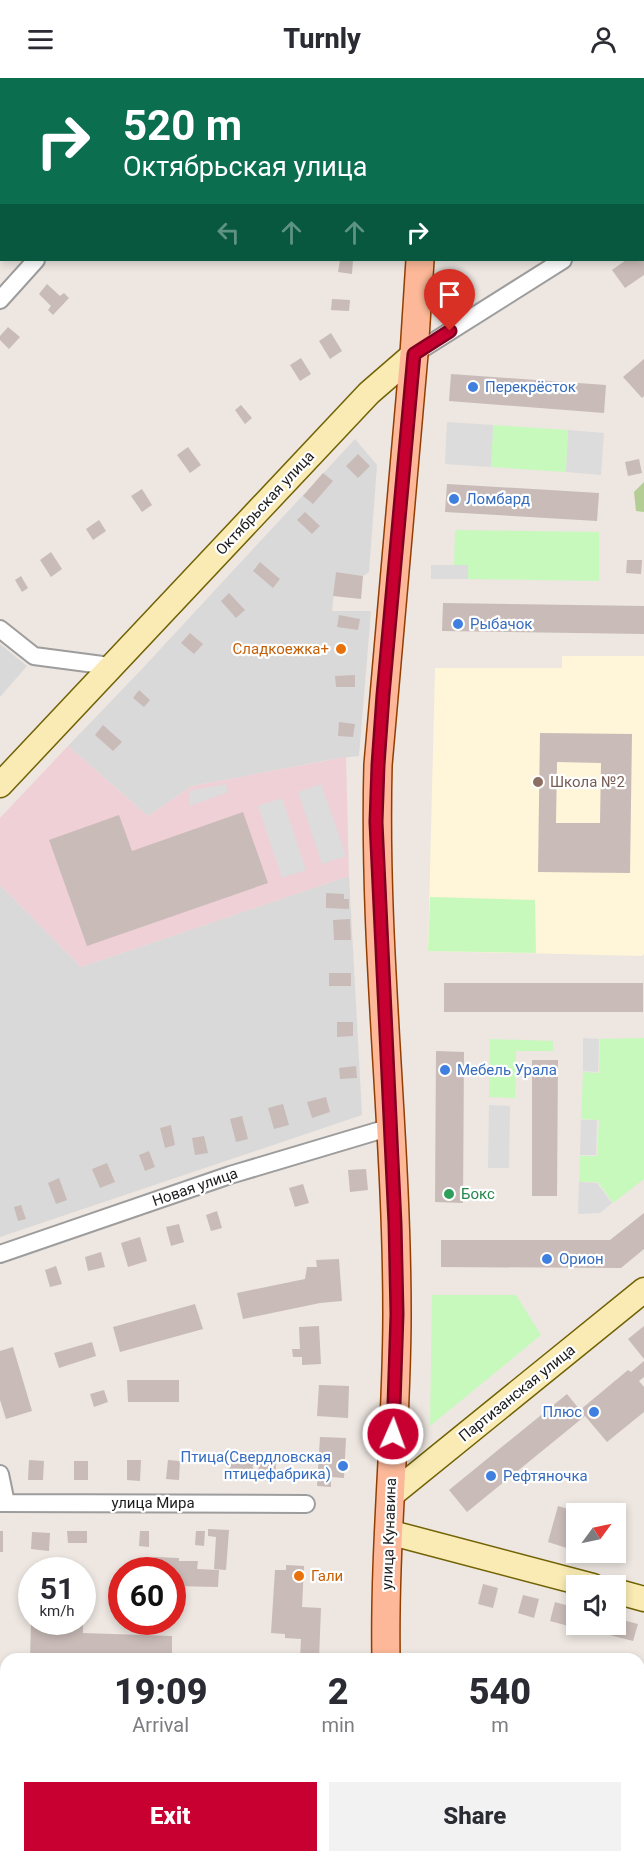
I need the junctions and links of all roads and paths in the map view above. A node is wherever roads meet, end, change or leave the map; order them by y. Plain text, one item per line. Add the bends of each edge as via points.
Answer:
1 (35, 261) edge
2 (420, 261) edge
3 (561, 261) edge
4 (0, 300) edge
5 (414, 354) junction
6 (0, 629) edge
7 (110, 666) junction
8 (0, 785) edge
9 (391, 1128) junction
10 (0, 1254) edge
11 (644, 1290) edge
12 (0, 1474) edge
13 (390, 1496) junction
14 (3, 1503) edge
15 (306, 1504) dead end
16 (388, 1532) junction
17 (566, 1579) edge
18 (626, 1594) edge
19 (644, 1599) edge
20 (386, 1653) edge

1 - 4 street
2 - 5 main road, улица Кунавина
3 - 5 street, Октябрьская улица
5 - 7 main road, Октябрьская улица via 369,393
5 - 9 main road, улица Кунавина via 378,776 377,866
6 - 7 street via 34,657
7 - 8 main road, Октябрьская улица
9 - 10 street, Новая улица via 230,1175
9 - 13 main road, улица Кунавина via 397,1314
11 - 13 main road, Партизанская улица
12 - 14 street
13 - 16 main road, улица Кунавина
14 - 15 street, улица Мира
16 - 17 main road
16 - 20 main road, улица Кунавина
18 - 19 main road

